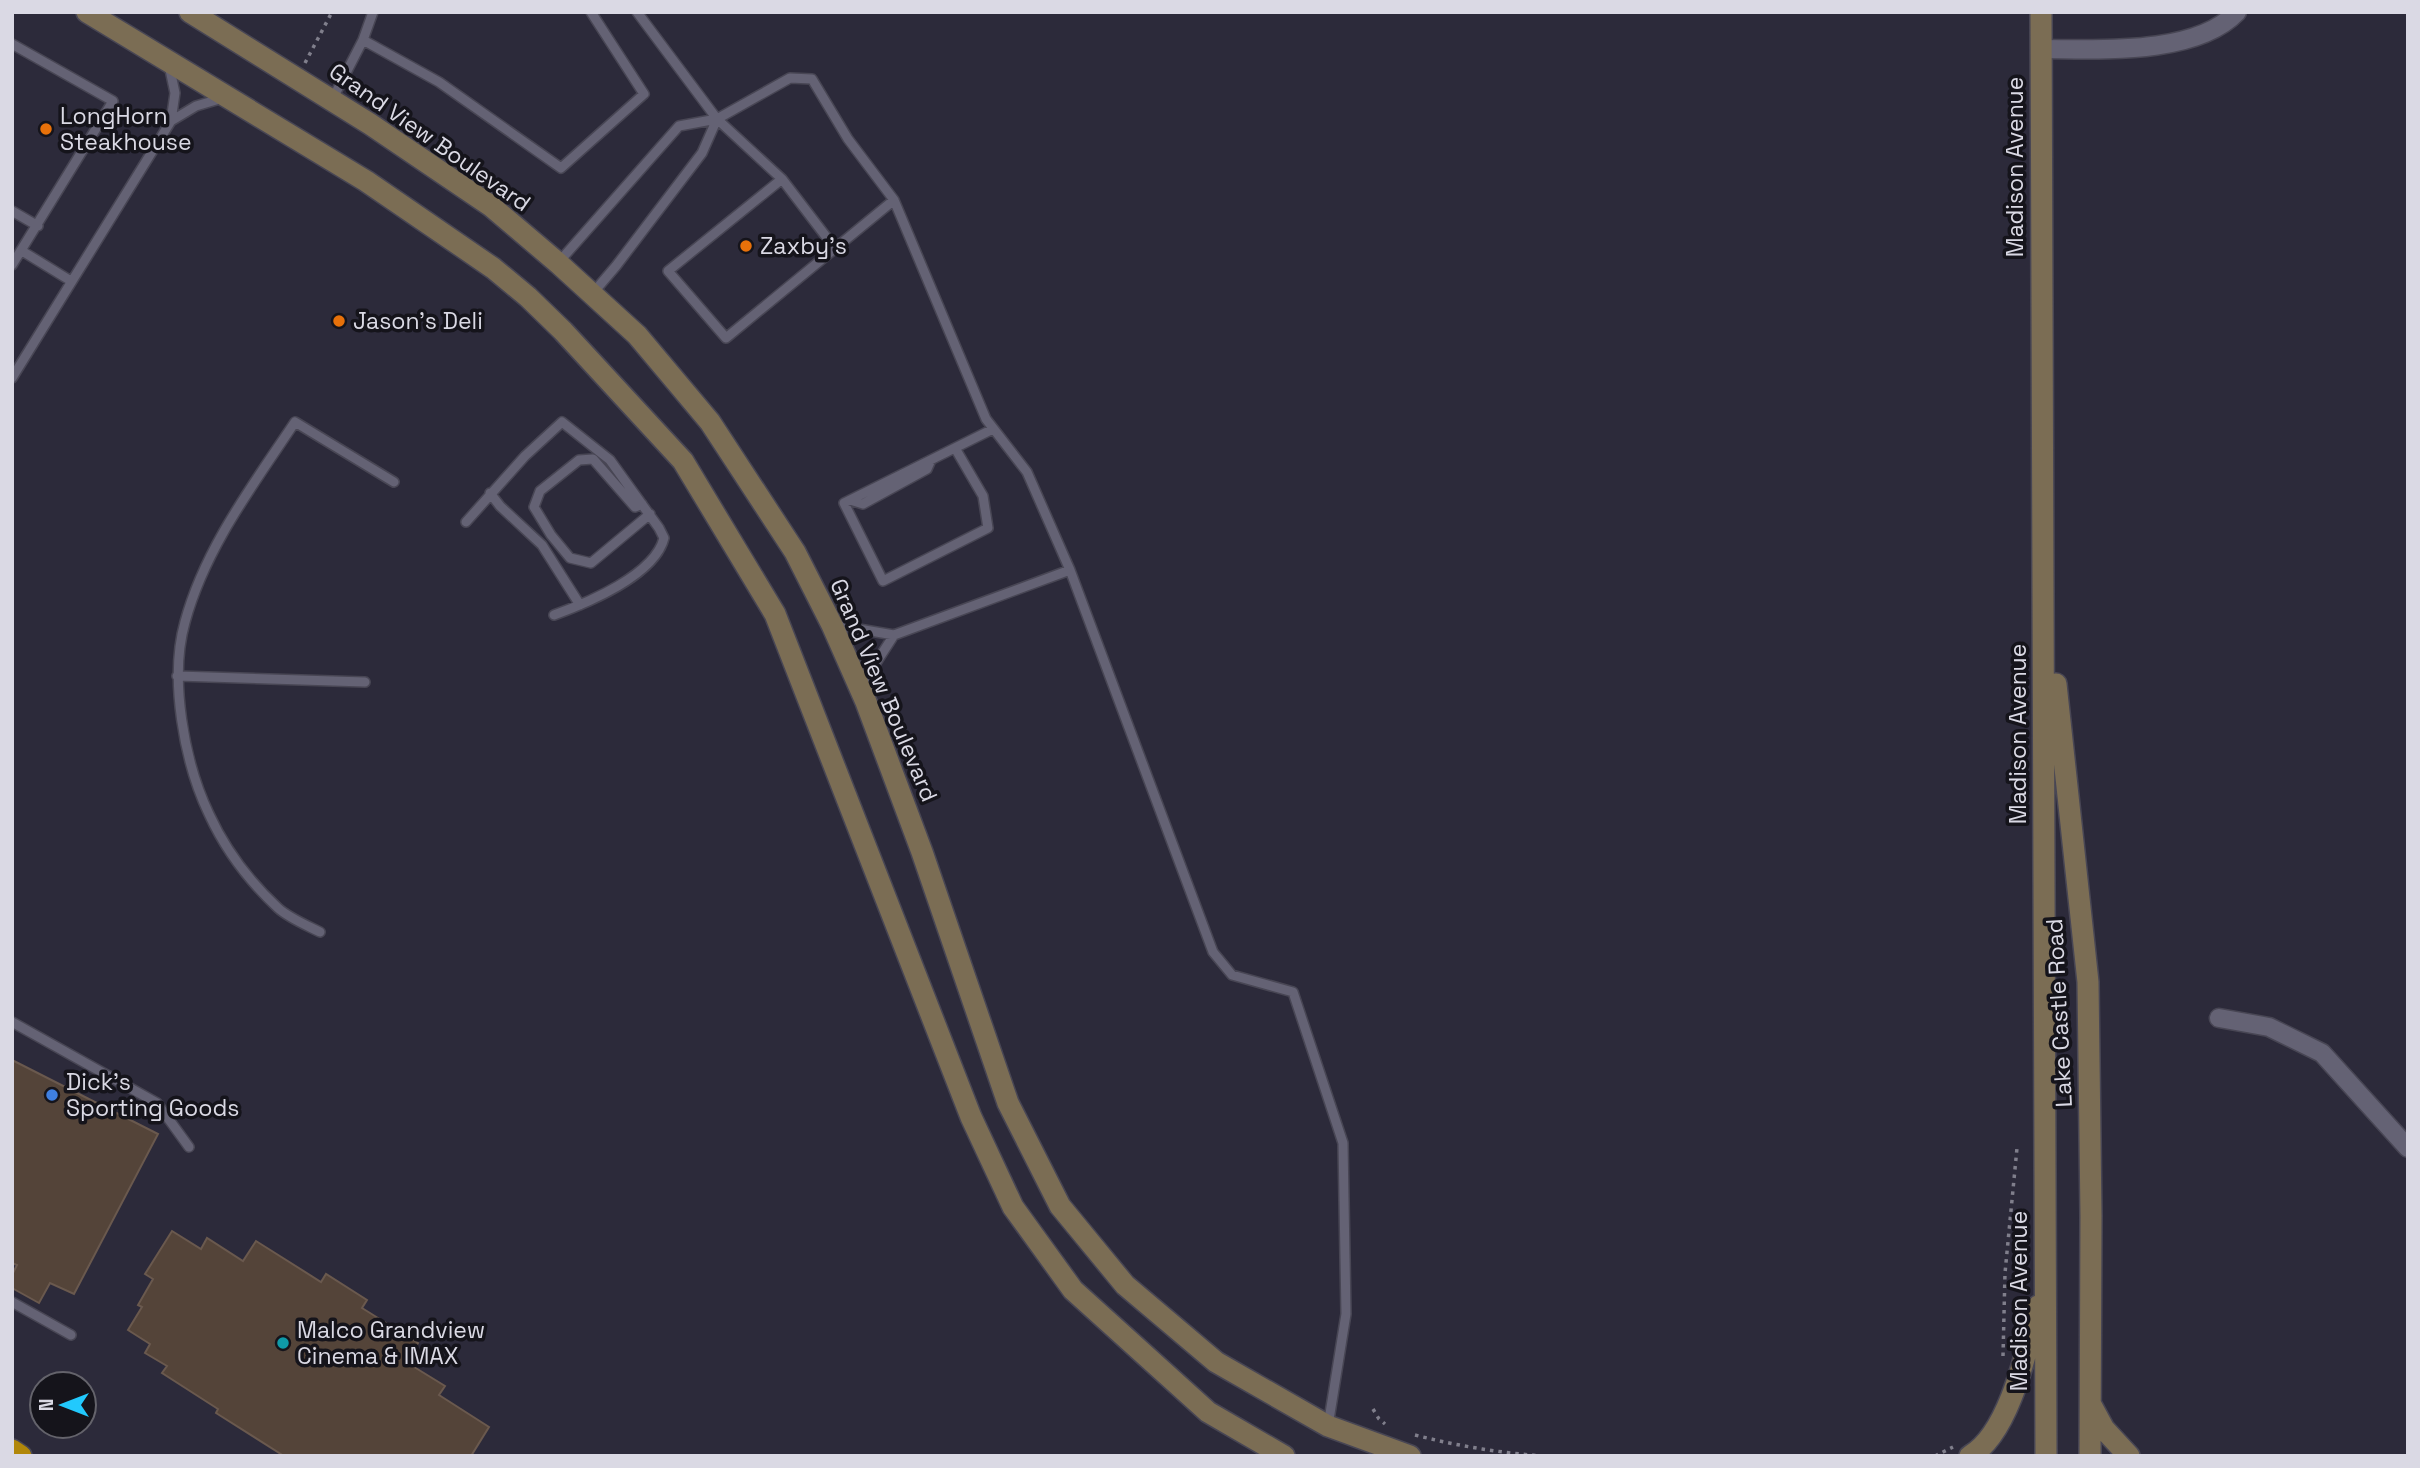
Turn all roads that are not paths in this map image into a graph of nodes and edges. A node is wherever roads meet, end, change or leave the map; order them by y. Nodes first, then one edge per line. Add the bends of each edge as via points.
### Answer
1 (87, 12) edge
2 (190, 12) edge
3 (373, 12) edge
4 (592, 12) edge
5 (637, 12) edge
6 (2041, 12) edge
7 (2237, 12) edge
8 (363, 40) junction
9 (12, 44) edge
10 (2041, 49) junction
11 (169, 63) junction
12 (226, 97) junction
13 (332, 100) junction
14 (718, 119) junction
15 (171, 121) junction
16 (782, 179) junction
17 (894, 200) junction
18 (12, 211) edge
19 (38, 226) junction
20 (834, 247) junction
21 (22, 251) junction
22 (558, 263) junction
23 (12, 265) edge
24 (71, 281) junction
25 (592, 294) junction
26 (12, 378) edge
27 (993, 429) junction
28 (955, 448) junction
29 (394, 482) dead end
30 (490, 493) junction
31 (642, 504) junction
32 (650, 514) junction
33 (466, 522) dead end
34 (1070, 570) junction
35 (2043, 571) junction
36 (580, 605) junction
37 (554, 615) dead end
38 (832, 625) junction
39 (894, 635) junction
40 (177, 676) junction
41 (365, 682) dead end
42 (866, 702) junction
43 (320, 932) dead end
44 (2219, 1018) dead end
45 (12, 1022) edge
46 (189, 1147) dead end
47 (2408, 1149) edge
48 (2046, 1277) junction
49 (12, 1302) edge
50 (71, 1335) dead end
51 (2090, 1404) junction
52 (1328, 1426) junction
53 (12, 1450) edge
54 (1963, 1451) edge
55 (21, 1456) edge
56 (1284, 1456) edge
57 (1410, 1456) edge
58 (2046, 1456) edge
59 (2090, 1456) edge
60 (2130, 1456) edge

1 - 11 main road
2 - 13 main road, Grand View Boulevard
3 - 8 lane
4 - 8 lane via 644,94 561,168 439,82
5 - 14 lane
6 - 10 main road, Madison Avenue
7 - 10 street via 2215,28 2166,44
8 - 13 lane
9 - 19 lane via 113,101
10 - 35 main road, Madison Avenue
11 - 12 main road
11 - 15 lane via 175,93
12 - 15 lane via 196,106
12 - 56 main road via 366,181 493,268 564,331 682,461 775,614 971,1117 1013,1207 1073,1290 1209,1412
13 - 22 main road, Grand View Boulevard via 491,206
14 - 16 lane
14 - 17 lane via 790,78 812,79 848,139
14 - 22 lane via 679,126
14 - 25 lane via 702,153
15 - 24 lane
16 - 20 lane
16 - 20 lane via 668,271 726,338
17 - 20 lane
17 - 27 lane
18 - 19 lane
19 - 21 lane
21 - 23 lane
21 - 24 lane
22 - 25 main road, Grand View Boulevard
24 - 26 lane
25 - 38 main road, Grand View Boulevard via 637,335 710,422 795,552
27 - 28 lane
27 - 34 lane via 1027,472
28 - 28 lane via 983,496 988,528 883,581 844,503
29 - 40 lane via 295,422 209,559 184,623
30 - 31 lane via 562,422 610,460
30 - 33 lane
30 - 36 lane via 542,545
31 - 32 lane
31 - 32 lane via 635,507 593,459 579,460 540,491 534,507 570,558 591,563
32 - 36 lane via 664,538 661,552 603,596
34 - 39 lane
34 - 52 lane via 1213,952 1232,975 1293,992 1343,1143 1346,1314
35 - 48 main road, Madison Avenue
35 - 51 main road, Lake Castle Road via 2088,982
36 - 37 lane
38 - 39 lane
38 - 42 main road, Grand View Boulevard
39 - 42 lane via 874,666
40 - 41 lane
40 - 43 lane via 186,746 209,814 240,868 280,910
42 - 52 main road, Grand View Boulevard via 1008,1103 1060,1206 1125,1285 1216,1362
44 - 47 street via 2269,1027 2322,1053
45 - 46 lane via 157,1103
48 - 54 main road via 2018,1381 1997,1428 1979,1451
48 - 58 main road, Madison Avenue
49 - 50 lane
51 - 59 main road, Lake Castle Road
51 - 60 main road via 2104,1429
52 - 57 main road, Grand View Boulevard
53 - 55 highway

